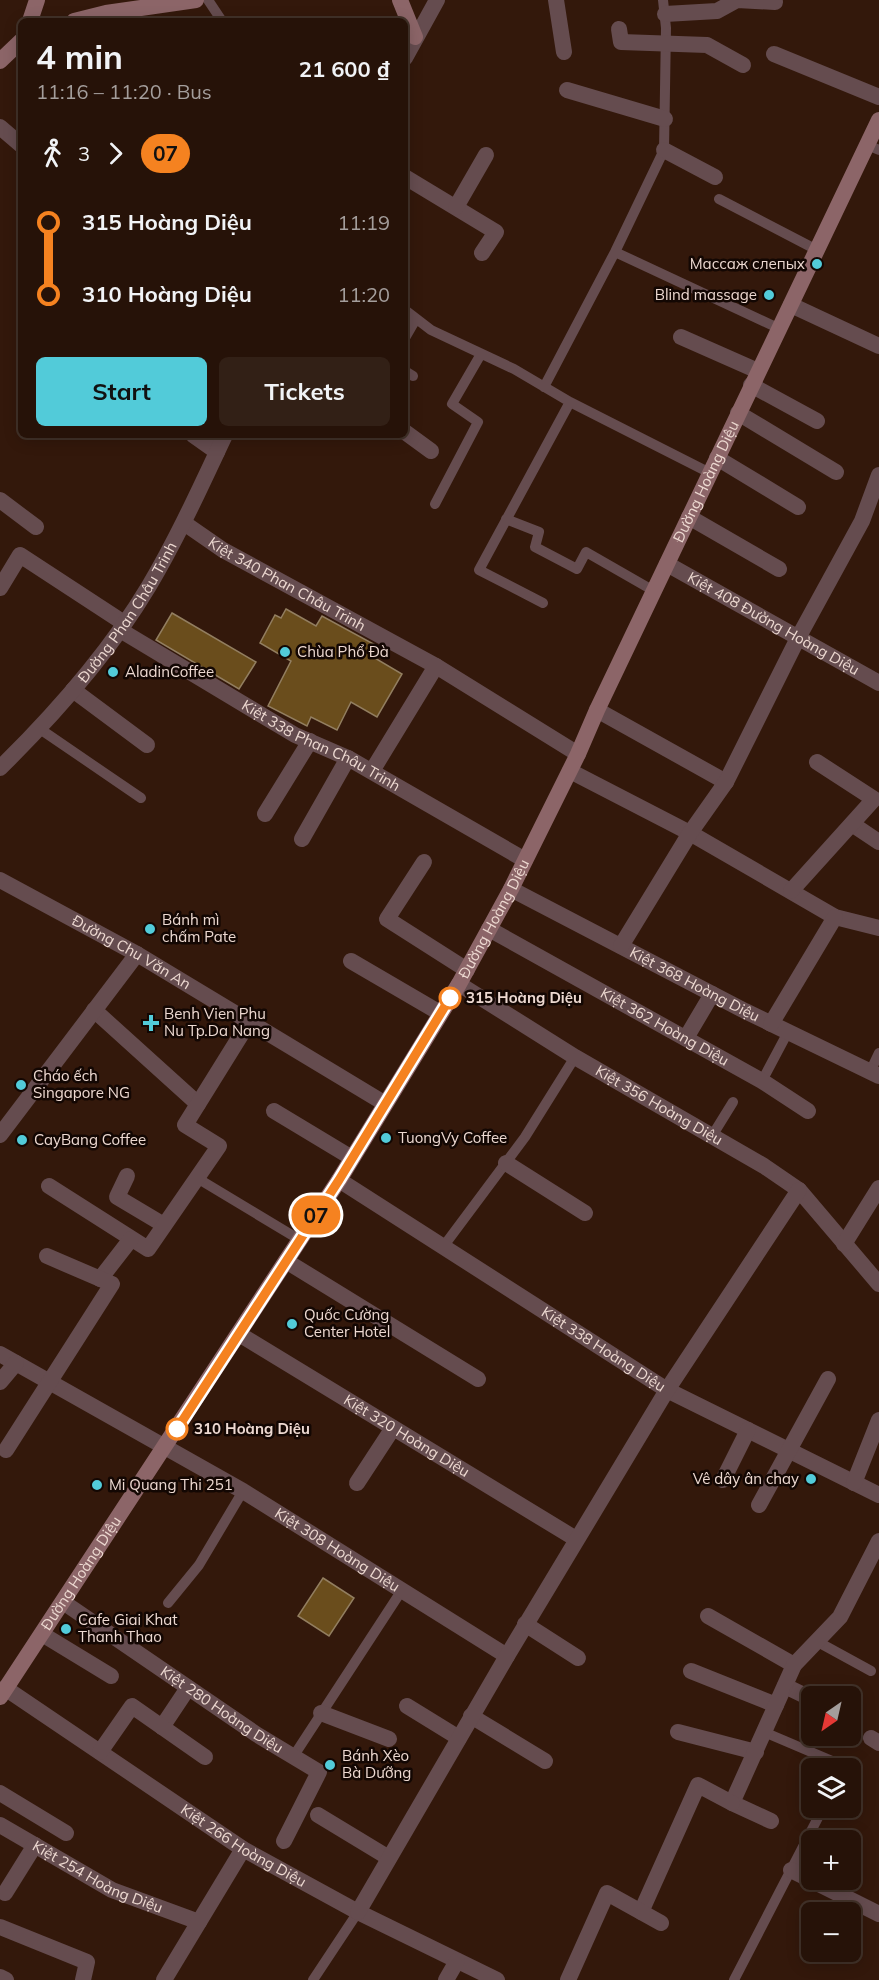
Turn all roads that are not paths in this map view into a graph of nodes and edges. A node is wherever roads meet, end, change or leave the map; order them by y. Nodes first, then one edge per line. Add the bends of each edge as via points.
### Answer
1 (37, 0) edge
2 (196, 0) edge
3 (208, 0) edge
4 (400, 0) edge
5 (437, 0) edge
6 (556, 0) edge
7 (775, 2) dead end
8 (664, 7) edge
9 (31, 18) edge
10 (91, 18) edge
11 (220, 18) edge
12 (408, 18) edge
13 (408, 18) edge
14 (619, 29) dead end
15 (416, 37) junction
16 (18, 44) edge
17 (665, 44) junction
18 (408, 52) edge
19 (564, 52) dead end
20 (774, 54) dead end
21 (0, 61) edge
22 (743, 64) dead end
23 (567, 90) dead end
24 (879, 97) edge
25 (665, 119) junction
26 (879, 120) edge
27 (0, 128) edge
28 (18, 143) edge
29 (873, 147) edge
30 (664, 150) junction
31 (486, 155) dead end
32 (715, 177) dead end
33 (408, 179) edge
34 (719, 199) dead end
35 (456, 207) junction
36 (817, 250) junction
37 (482, 252) dead end
38 (615, 252) junction
39 (791, 305) junction
40 (408, 312) edge
41 (416, 319) junction
42 (778, 328) junction
43 (408, 333) edge
44 (681, 337) dead end
45 (879, 346) edge
46 (481, 354) junction
47 (755, 378) junction
48 (544, 387) junction
49 (570, 402) junction
50 (738, 413) junction
51 (817, 421) dead end
52 (408, 434) edge
53 (197, 438) edge
54 (224, 438) edge
55 (431, 451) dead end
56 (217, 452) junction
57 (713, 465) junction
58 (836, 472) dead end
59 (879, 475) edge
60 (0, 500) edge
61 (435, 504) dead end
62 (798, 507) dead end
63 (689, 518) junction
64 (507, 519) junction
65 (184, 522) junction
66 (36, 527) dead end
67 (667, 564) junction
68 (779, 569) dead end
69 (0, 588) edge
70 (654, 591) junction
71 (543, 603) dead end
72 (122, 626) junction
73 (798, 638) junction
74 (436, 666) junction
75 (879, 683) edge
76 (73, 690) junction
77 (597, 710) junction
78 (40, 729) junction
79 (310, 741) junction
80 (147, 745) dead end
81 (578, 754) junction
82 (348, 758) junction
83 (817, 762) dead end
84 (0, 768) edge
85 (372, 771) junction
86 (570, 771) junction
87 (726, 782) junction
88 (876, 794) edge
89 (141, 798) dead end
90 (265, 814) dead end
91 (852, 824) junction
92 (690, 833) junction
93 (302, 839) dead end
94 (879, 842) edge
95 (525, 860) junction
96 (424, 862) dead end
97 (0, 879) edge
98 (511, 889) junction
99 (791, 891) junction
100 (835, 917) junction
101 (489, 928) junction
102 (879, 928) edge
103 (621, 946) junction
104 (137, 954) junction
105 (351, 961) dead end
106 (463, 977) junction
107 (712, 994) junction
108 (94, 1010) junction
109 (440, 1013) junction
110 (249, 1022) junction
111 (771, 1024) junction
112 (788, 1032) junction
113 (686, 1038) junction
114 (879, 1053) edge
115 (575, 1057) junction
116 (874, 1074) edge
117 (762, 1081) junction
118 (733, 1102) dead end
119 (384, 1103) junction
120 (198, 1104) junction
121 (274, 1111) dead end
122 (808, 1111) dead end
123 (2, 1127) edge
124 (712, 1136) junction
125 (352, 1158) junction
126 (506, 1163) junction
127 (127, 1176) dead end
128 (197, 1178) junction
129 (339, 1180) junction
130 (49, 1186) dead end
131 (879, 1188) edge
132 (799, 1190) junction
133 (585, 1213) dead end
134 (164, 1226) junction
135 (131, 1239) junction
136 (300, 1240) junction
137 (844, 1244) junction
138 (442, 1247) junction
139 (47, 1256) dead end
140 (286, 1261) junction
141 (100, 1279) junction
142 (879, 1284) edge
143 (238, 1334) junction
144 (0, 1354) edge
145 (16, 1363) junction
146 (478, 1379) dead end
147 (828, 1379) dead end
148 (0, 1382) edge
149 (51, 1383) junction
150 (667, 1390) junction
151 (879, 1420) edge
152 (393, 1428) junction
153 (748, 1430) junction
154 (165, 1448) junction
155 (6, 1450) dead end
156 (788, 1450) junction
157 (723, 1480) dead end
158 (357, 1483) dead end
159 (854, 1483) junction
160 (243, 1491) junction
161 (879, 1495) edge
162 (759, 1505) dead end
163 (576, 1539) junction
164 (879, 1541) edge
165 (402, 1590) junction
166 (63, 1602) junction
167 (168, 1603) dead end
168 (708, 1616) dead end
169 (525, 1624) junction
170 (42, 1634) junction
171 (818, 1642) junction
172 (507, 1656) junction
173 (578, 1658) dead end
174 (794, 1665) junction
175 (691, 1671) dead end
176 (871, 1671) dead end
177 (111, 1676) dead end
178 (785, 1686) junction
179 (188, 1688) junction
180 (2, 1690) edge
181 (801, 1694) edge
182 (776, 1705) junction
183 (407, 1706) dead end
184 (321, 1713) junction
185 (471, 1716) junction
186 (162, 1727) junction
187 (678, 1732) dead end
188 (764, 1732) junction
189 (459, 1738) junction
190 (388, 1739) dead end
191 (100, 1752) junction
192 (756, 1752) junction
193 (205, 1757) dead end
194 (293, 1757) junction
195 (825, 1758) edge
196 (545, 1761) dead end
197 (0, 1793) edge
198 (732, 1803) junction
199 (318, 1815) dead end
200 (818, 1818) edge
201 (771, 1821) dead end
202 (0, 1825) edge
203 (66, 1833) dead end
204 (284, 1841) dead end
205 (35, 1845) junction
206 (243, 1849) junction
207 (389, 1858) junction
208 (791, 1870) junction
209 (5, 1893) dead end
210 (358, 1912) junction
211 (641, 1912) junction
212 (879, 1914) edge
213 (199, 1922) junction
214 (661, 1923) dead end
215 (0, 1927) edge
216 (457, 1961) junction
217 (0, 1977) edge
218 (6, 1980) edge
219 (82, 1980) edge
220 (164, 1980) edge
221 (314, 1980) edge
222 (446, 1980) edge
223 (497, 1980) edge
224 (568, 1980) edge
225 (734, 1980) edge

1 - 9 main road
2 - 10 main road
3 - 11 lane
4 - 13 main road
5 - 15 street
6 - 19 street
7 - 8 street via 737,0 717,11
8 - 17 lane
12 - 15 main road
14 - 17 street via 621,42
15 - 18 street
16 - 21 main road
17 - 22 street via 707,45
17 - 25 lane
20 - 24 street
23 - 25 street
25 - 30 lane
26 - 29 main road, Đường Hoàng Diệu
27 - 28 street
29 - 36 main road, Đường Hoàng Diệu
30 - 32 street
30 - 38 lane
31 - 35 street
33 - 35 street
34 - 36 lane
35 - 37 street via 496,232
36 - 39 main road, Đường Hoàng Diệu
38 - 42 lane
38 - 48 lane
39 - 42 main road, Đường Hoàng Diệu
39 - 45 street
40 - 41 lane
41 - 43 lane
41 - 46 lane
42 - 47 main road, Đường Hoàng Diệu
44 - 47 street
46 - 48 lane
46 - 61 lane via 452,404 478,422
47 - 50 main road, Đường Hoàng Diệu
47 - 51 street
48 - 49 lane
49 - 57 lane
49 - 64 lane
50 - 57 main road, Đường Hoàng Diệu
50 - 58 street
52 - 55 street
53 - 56 street
54 - 56 street, Đường Phan Châu Trinh
56 - 65 street, Đường Phan Châu Trinh
57 - 62 street
57 - 63 main road, Đường Hoàng Diệu
59 - 73 street via 862,521
60 - 66 street
63 - 67 main road, Đường Hoàng Diệu
63 - 68 street
64 - 70 lane via 539,532 535,547 577,569 586,552
64 - 71 lane via 478,570
65 - 72 street, Đường Phan Châu Trinh
65 - 74 street, Kiệt 340 Phan Châu Trinh via 224,550
67 - 70 main road, Đường Hoàng Diệu
67 - 73 street, Kiệt 408 Đường Hoàng Diệu
69 - 72 street, Kiệt 338 Phan Châu Trinh via 20,555
70 - 77 main road, Đường Hoàng Diệu
72 - 76 street, Đường Phan Châu Trinh
72 - 79 street, Kiệt 338 Phan Châu Trinh
73 - 75 street, Kiệt 408 Đường Hoàng Diệu
73 - 87 street
74 - 81 street, Kiệt 340 Phan Châu Trinh
74 - 85 street
76 - 78 street, Đường Phan Châu Trinh
76 - 80 street
77 - 81 main road, Đường Hoàng Diệu
77 - 87 street
78 - 84 street, Đường Phan Châu Trinh
78 - 89 lane
79 - 82 street, Kiệt 338 Phan Châu Trinh
79 - 90 street
81 - 86 main road, Đường Hoàng Diệu
82 - 85 street, Kiệt 338 Phan Châu Trinh
82 - 93 street
83 - 88 street
85 - 95 street, Kiệt 338 Phan Châu Trinh
86 - 92 street
86 - 95 main road, Đường Hoàng Diệu
87 - 92 street
88 - 91 street
91 - 94 street
91 - 99 street
92 - 99 street
92 - 103 street
95 - 98 main road, Đường Hoàng Diệu
96 - 106 street, Kiệt 356 Hoàng Diệu via 387,919
97 - 104 street, Đường Chu Văn An
98 - 101 main road, Đường Hoàng Diệu
98 - 103 street, Kiệt 368 Hoàng Diệu
99 - 100 street
100 - 102 street
100 - 111 street
101 - 106 main road, Đường Hoàng Diệu
101 - 113 street, Kiệt 362 Hoàng Diệu
103 - 107 street, Kiệt 368 Hoàng Diệu
104 - 108 street
104 - 110 street, Đường Chu Văn An
105 - 109 street
106 - 109 main road, Đường Hoàng Diệu
106 - 115 street, Kiệt 356 Hoàng Diệu
107 - 111 street, Kiệt 368 Hoàng Diệu
107 - 113 street
108 - 120 street
108 - 123 street
109 - 119 main road, Đường Hoàng Diệu
110 - 119 street, Đường Chu Văn An
110 - 120 street
111 - 112 street, Kiệt 368 Hoàng Diệu
112 - 116 street, Kiệt 368 Hoàng Diệu
112 - 117 lane
113 - 117 street, Kiệt 362 Hoàng Diệu
114 - 116 lane
115 - 124 street, Kiệt 356 Hoàng Diệu
115 - 126 lane
117 - 122 street, Kiệt 362 Hoàng Diệu
118 - 124 lane
119 - 125 main road, Đường Hoàng Diệu
120 - 128 street via 185,1125 219,1146
121 - 125 street
124 - 132 street, Kiệt 356 Hoàng Diệu
125 - 129 main road, Đường Hoàng Diệu
126 - 133 street
126 - 138 lane
127 - 134 street via 117,1197
128 - 134 street
128 - 136 lane
129 - 136 main road, Đường Hoàng Diệu
129 - 138 street, Kiệt 338 Hoàng Diệu
130 - 135 street
131 - 137 street
132 - 137 street, Kiệt 356 Hoàng Diệu
132 - 150 street
134 - 135 street via 148,1249
135 - 141 street
136 - 140 main road, Đường Hoàng Diệu
137 - 142 street, Kiệt 356 Hoàng Diệu
138 - 150 street, Kiệt 338 Hoàng Diệu
139 - 141 street
140 - 143 main road, Đường Hoàng Diệu
140 - 146 street
141 - 149 street via 112,1284
143 - 152 street, Kiệt 320 Hoàng Diệu
143 - 154 main road, Đường Hoàng Diệu
144 - 145 street, Kiệt 308 Hoàng Diệu
145 - 148 street
145 - 149 street, Kiệt 308 Hoàng Diệu
147 - 156 street
149 - 154 street, Kiệt 308 Hoàng Diệu
149 - 155 street
150 - 153 street, Kiệt 338 Hoàng Diệu
150 - 163 street
151 - 159 street
152 - 158 street
152 - 163 street, Kiệt 320 Hoàng Diệu
153 - 156 street, Kiệt 338 Hoàng Diệu
153 - 157 street
154 - 160 street, Kiệt 308 Hoàng Diệu
154 - 166 main road, Đường Hoàng Diệu
156 - 159 street, Kiệt 338 Hoàng Diệu
156 - 162 street
159 - 161 street, Kiệt 338 Hoàng Diệu
160 - 165 street, Kiệt 308 Hoàng Diệu
160 - 167 lane via 199,1565
163 - 169 street
164 - 171 street via 840,1617
165 - 172 street, Kiệt 308 Hoàng Diệu
165 - 184 lane
166 - 170 main road, Đường Hoàng Diệu
166 - 179 street, Kiệt 280 Hoàng Diệu
168 - 174 street
169 - 172 street
169 - 173 street
170 - 177 street
170 - 180 main road, Đường Hoàng Diệu
171 - 174 street
171 - 176 lane
172 - 185 street
174 - 178 street
175 - 182 street
178 - 181 street
178 - 182 street
179 - 186 street
179 - 194 street, Kiệt 280 Hoàng Diệu
180 - 191 street, Kiệt 266 Hoàng Diệu
182 - 188 street
183 - 189 street
184 - 190 street
184 - 194 lane
185 - 189 street
185 - 196 street
186 - 191 street via 132,1706
186 - 193 street
187 - 192 street
188 - 192 street
188 - 195 lane
189 - 207 street
191 - 206 street, Kiệt 266 Hoàng Diệu
192 - 198 street
194 - 204 street, Kiệt 280 Hoàng Diệu via 319,1772
197 - 203 street
198 - 201 street
198 - 211 street via 698,1785
199 - 207 street
200 - 208 lane
202 - 205 street, Kiệt 254 Hoàng Diệu
205 - 209 street
205 - 213 street, Kiệt 254 Hoàng Diệu via 112,1890
206 - 210 street, Kiệt 266 Hoàng Diệu
206 - 213 street
207 - 210 street
208 - 212 street
208 - 225 lane
210 - 216 street, Kiệt 266 Hoàng Diệu
210 - 221 lane
211 - 214 street
211 - 224 street via 608,1893
213 - 220 street
215 - 219 street via 87,1962
216 - 222 street
216 - 223 street, Kiệt 266 Hoàng Diệu
217 - 218 street

